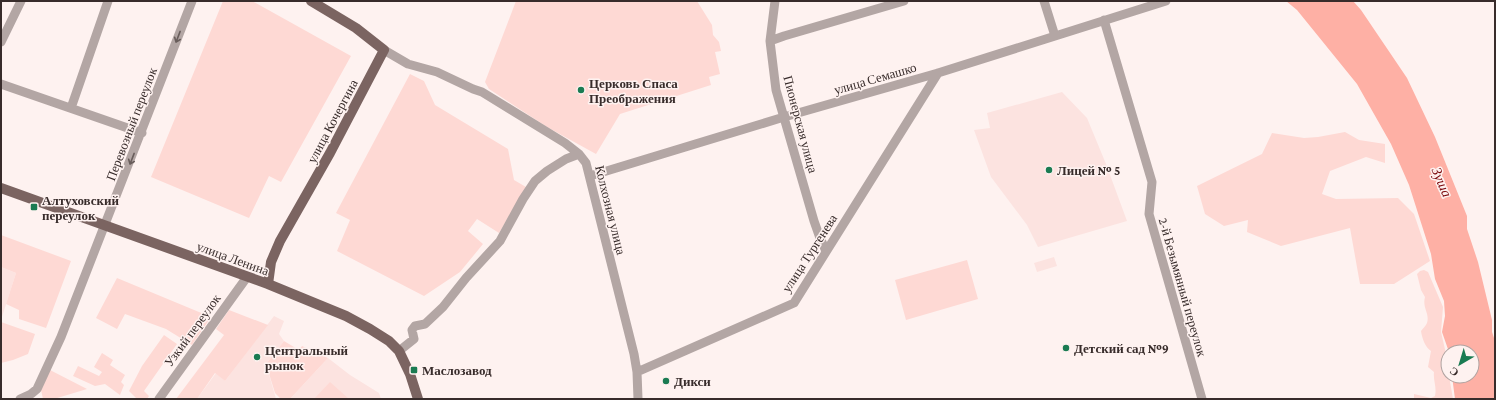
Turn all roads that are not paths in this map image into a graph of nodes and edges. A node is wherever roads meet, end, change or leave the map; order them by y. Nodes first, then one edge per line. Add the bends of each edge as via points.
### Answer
1 (21, 1) edge
2 (108, 1) edge
3 (192, 1) edge
4 (311, 1) edge
5 (775, 1) edge
6 (904, 1) edge
7 (1044, 1) edge
8 (1166, 1) edge
9 (1104, 20) junction
10 (1055, 36) junction
11 (770, 41) junction
12 (1, 42) edge
13 (384, 50) junction
14 (938, 73) junction
15 (1, 84) edge
16 (71, 108) junction
17 (784, 118) junction
18 (142, 133) junction
19 (579, 154) junction
20 (590, 176) junction
21 (1, 188) edge
22 (105, 226) junction
23 (826, 251) junction
24 (247, 277) junction
25 (268, 284) junction
26 (399, 351) junction
27 (637, 372) junction
28 (20, 399) edge
29 (159, 399) edge
30 (418, 399) edge
31 (638, 399) edge
32 (1202, 399) edge

1 - 12 street
2 - 16 street
3 -> 18 street, Перевозный переулок
4 - 13 main road via 356,28
5 - 11 street, Пионерская улица
6 - 11 street
7 - 10 street
8 - 9 street, улица Семашко
9 - 10 street, улица Семашко
9 - 32 street, 2-й Безымянный переулок via 1152,182 1149,214
10 - 14 street, улица Семашко
11 - 17 street, Пионерская улица via 776,90
13 - 19 street, Колхозная улица via 408,64 437,72 482,92
13 - 25 main road, улица Кочергина via 280,241 271,262
14 - 17 street, улица Семашко
14 - 23 street, улица Тургенева
15 - 16 street
16 - 18 street
17 - 20 street, улица Семашко
17 - 23 street, Пионерская улица
18 -> 22 street, Перевозный переулок
19 - 20 street, Колхозная улица via 586,163
19 - 26 street via 566,159 535,181 500,241 443,307 425,324 415,326 412,330 414,339
20 - 27 street, Колхозная улица
21 - 22 main road, улица Ленина
22 - 24 main road, улица Ленина
22 - 28 street, Перевозный переулок via 62,337 37,389
23 - 27 street, улица Тургенева via 794,303
24 - 25 main road, улица Ленина
24 - 29 street, Узкий переулок
25 - 26 main road, улица Ленина via 346,316 390,341
26 - 30 main road, улица Ленина
27 - 31 street, Колхозная улица

